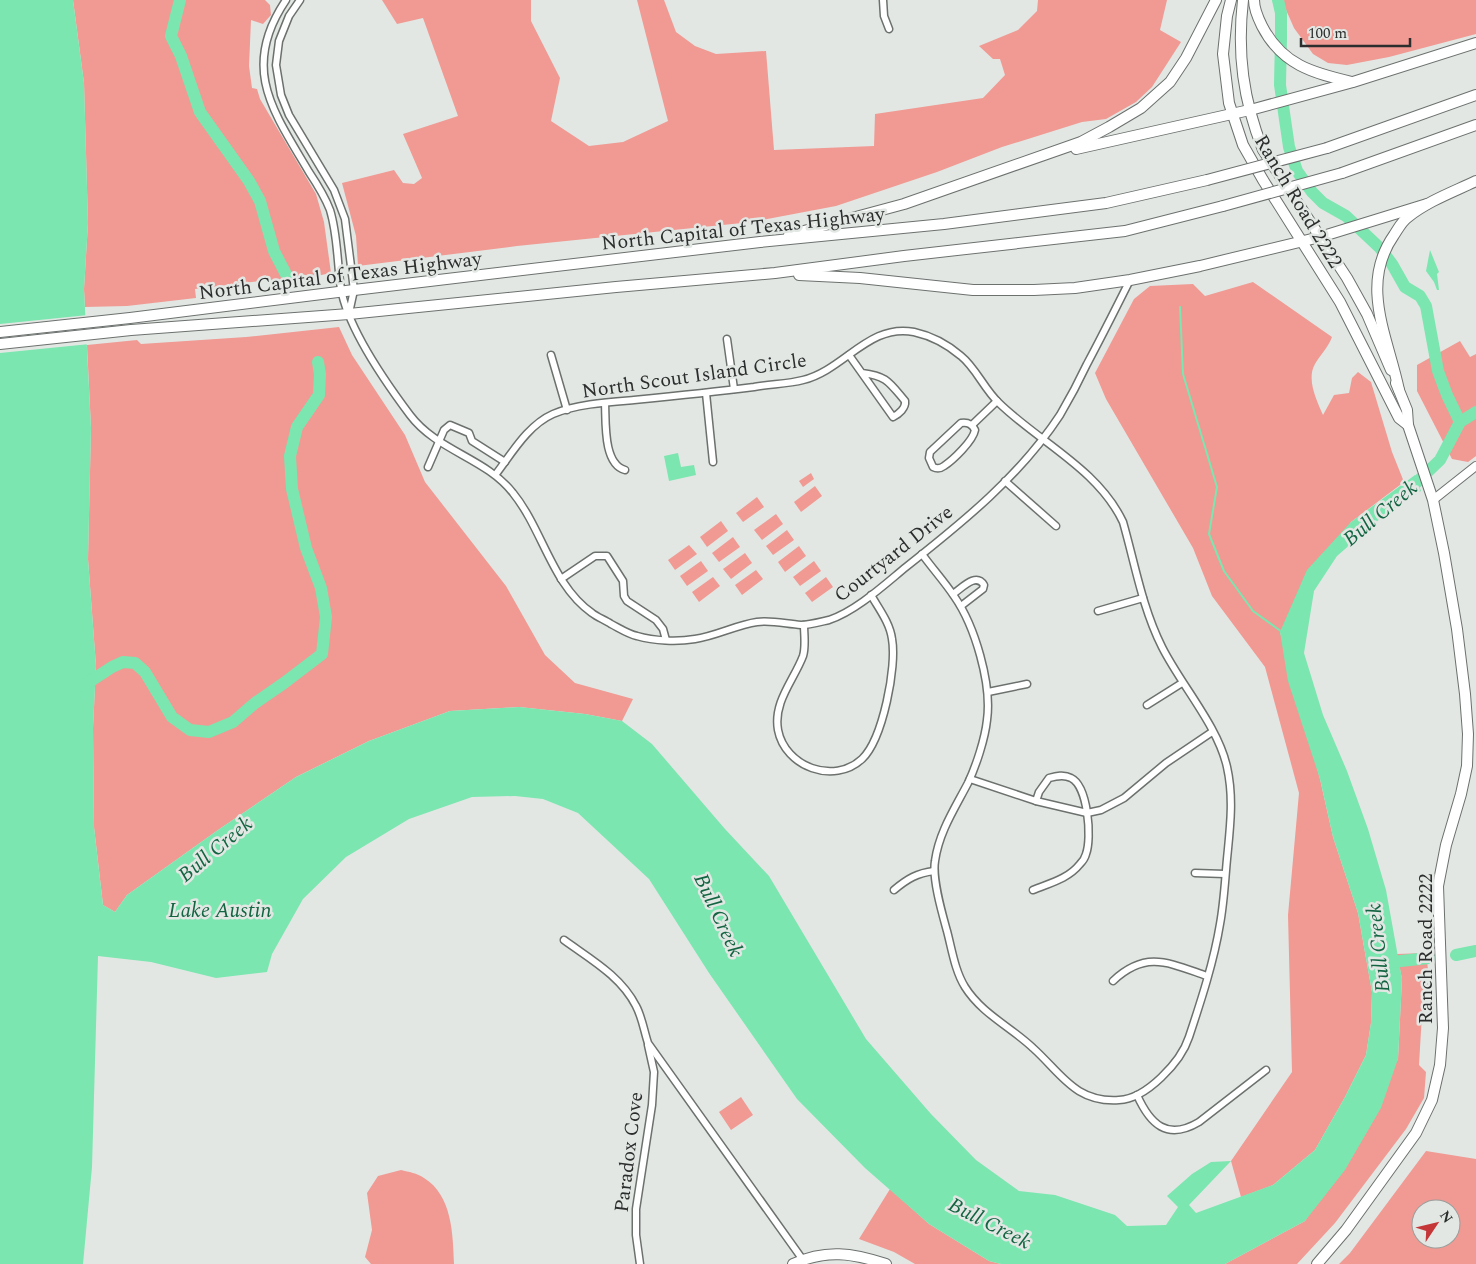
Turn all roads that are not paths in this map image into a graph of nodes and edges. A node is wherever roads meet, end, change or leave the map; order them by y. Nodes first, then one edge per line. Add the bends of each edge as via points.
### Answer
1 (882, 0) edge
2 (1216, 0) edge
3 (1231, 0) edge
4 (1244, 0) edge
5 (1254, 0) edge
6 (283, 1) edge
7 (298, 1) edge
8 (292, 10) junction
9 (889, 29) dead end
10 (1476, 43) edge
11 (1353, 82) junction
12 (1476, 95) edge
13 (1252, 110) junction
14 (1232, 114) junction
15 (289, 115) junction
16 (279, 121) junction
17 (1476, 125) edge
18 (1031, 159) junction
19 (1476, 181) edge
20 (1427, 204) junction
21 (1320, 237) junction
22 (1301, 240) junction
23 (760, 242) junction
24 (775, 273) junction
25 (1130, 280) junction
26 (354, 290) junction
27 (341, 292) junction
28 (349, 314) junction
29 (0, 332) edge
30 (727, 339) dead end
31 (0, 344) edge
32 (551, 355) dead end
33 (849, 355) junction
34 (862, 373) junction
35 (734, 389) junction
36 (1399, 390) junction
37 (706, 393) junction
38 (997, 401) junction
39 (605, 403) junction
40 (567, 410) junction
41 (972, 425) junction
42 (1408, 425) junction
43 (1042, 438) junction
44 (440, 442) junction
45 (505, 462) junction
46 (713, 462) dead end
47 (1476, 466) edge
48 (428, 467) dead end
49 (625, 470) dead end
50 (496, 474) junction
51 (1005, 481) junction
52 (1433, 500) junction
53 (1056, 526) dead end
54 (922, 554) junction
55 (561, 579) junction
56 (953, 594) junction
57 (871, 595) junction
58 (1143, 598) junction
59 (961, 606) junction
60 (1098, 611) dead end
61 (804, 625) junction
62 (666, 640) junction
63 (1182, 682) junction
64 (1027, 684) dead end
65 (988, 692) junction
66 (1147, 705) dead end
67 (1212, 732) junction
68 (970, 779) junction
69 (1036, 801) junction
70 (1087, 813) junction
71 (934, 871) junction
72 (1195, 872) dead end
73 (1225, 874) junction
74 (894, 890) dead end
75 (1033, 890) dead end
76 (564, 940) dead end
77 (1207, 976) junction
78 (1113, 981) dead end
79 (648, 1043) junction
80 (1266, 1070) dead end
81 (1136, 1095) junction
82 (798, 1262) edge
83 (640, 1264) edge
84 (886, 1264) edge
85 (1317, 1264) edge

1 - 9 street
2 - 18 main road via 1186,58 1170,82 1152,100 1081,142
3 - 14 main road, Ranch Road 2222 via 1223,54
4 - 13 main road, Ranch Road 2222 via 1240,28 1242,69
5 - 11 main road via 1265,32 1275,45 1310,71
6 - 8 street
6 - 16 street, Courtyard Drive via 271,24 264,60 264,78
7 - 8 street
8 - 15 street via 279,41 276,65 281,95
10 - 11 main road
11 - 13 main road
12 - 23 main road, North Capital of Texas Highway, bridge via 1327,148 1106,203 944,224
13 - 14 main road
13 - 21 main road, Ranch Road 2222 via 1255,130 1264,150
14 - 18 main road
14 - 22 main road, Ranch Road 2222 via 1243,145
15 - 16 street
15 - 26 street via 341,206
16 - 27 street, Courtyard Drive via 328,206
17 - 24 main road, North Capital of Texas Highway, bridge via 1342,173 1124,232
18 - 23 main road via 904,204
19 - 20 main road
20 - 21 main road
20 - 36 main road via 1406,218 1395,232 1377,274 1378,306
21 - 22 main road
21 - 36 main road, Ranch Road 2222 via 1367,314
22 - 25 main road
22 - 42 main road, Ranch Road 2222 via 1340,302 1399,418
23 - 26 main road, North Capital of Texas Highway
24 - 25 main road via 973,290 1075,288
24 - 28 main road, North Capital of Texas Highway
25 - 43 street, Courtyard Drive via 1073,392
26 - 27 main road, North Capital of Texas Highway
26 - 28 street
27 - 28 street, Courtyard Drive
27 - 29 main road, North Capital of Texas Highway
28 - 31 main road, North Capital of Texas Highway via 131,330
28 - 44 street, Courtyard Drive via 357,333 412,418
30 - 35 street
32 - 40 street
33 - 34 street
33 - 35 street, North Scout Island Circle via 803,380
33 - 38 street, North Scout Island Circle via 874,337 896,330 926,335 963,357
34 - 34 street via 886,379 905,401 897,415 893,417
35 - 37 street, North Scout Island Circle
36 - 42 main road, Ranch Road 2222 via 1408,410
37 - 39 street, North Scout Island Circle
37 - 46 street
38 - 41 street
38 - 43 street, North Scout Island Circle
39 - 40 street, North Scout Island Circle
39 - 49 street via 610,456 619,469
40 - 45 street, North Scout Island Circle via 537,425
41 - 41 street via 961,423 930,452 933,467 945,466 972,439 975,430
42 - 52 main road, Ranch Road 2222
43 - 51 street, Courtyard Drive
43 - 58 street, North Scout Island Circle via 1095,482 1116,508
44 - 45 street via 444,430 450,425 458,427 469,434 472,441
44 - 48 street
44 - 50 street, Courtyard Drive
45 - 50 street, North Scout Island Circle
47 - 52 street
50 - 55 street, Courtyard Drive via 528,515
51 - 53 street
51 - 54 street, Courtyard Drive
52 - 85 main road, Ranch Road 2222 via 1457,629 1468,734 1467,766 1438,886 1443,1028 1440,1065 1432,1100 1416,1133 1346,1230
54 - 56 street
54 - 57 street, Courtyard Drive
55 - 62 street, Courtyard Drive via 591,613 636,636
55 - 62 street via 595,556 607,556 623,581 627,601 656,620
56 - 59 street
56 - 59 street via 973,580 982,581 983,589
57 - 61 street, Courtyard Drive via 844,614
57 - 61 street via 887,621 892,638 892,677 882,719 871,745 862,759 835,771 820,771 795,759 783,745 778,730 782,698 803,654
58 - 60 street
58 - 63 street, North Scout Island Circle via 1163,650
59 - 65 street via 984,668
61 - 62 street, Courtyard Drive via 759,621 695,639
63 - 66 street
63 - 67 street, North Scout Island Circle
64 - 65 street
65 - 68 street via 987,721
67 - 70 street via 1166,763 1124,798
67 - 73 street, North Scout Island Circle via 1221,747 1231,792 1232,813
68 - 69 street
68 - 71 street via 948,819
69 - 70 street
69 - 70 street via 1038,792 1049,778 1064,775 1077,782
70 - 75 street via 1088,842 1082,863 1067,877
71 - 74 street via 920,873
71 - 81 street via 957,970 974,1000 1030,1044 1073,1088 1094,1098 1108,1100
72 - 73 street
73 - 77 street, North Scout Island Circle via 1220,922
76 - 79 street via 624,986 636,1006
77 - 78 street via 1153,960 1125,970
77 - 81 street, North Scout Island Circle via 1187,1043 1170,1068
79 - 82 street
79 - 83 street, Paradox Cove via 654,1072 636,1209
80 - 81 street via 1199,1122 1176,1130 1165,1129 1153,1122
82 - 84 main road via 831,1253

